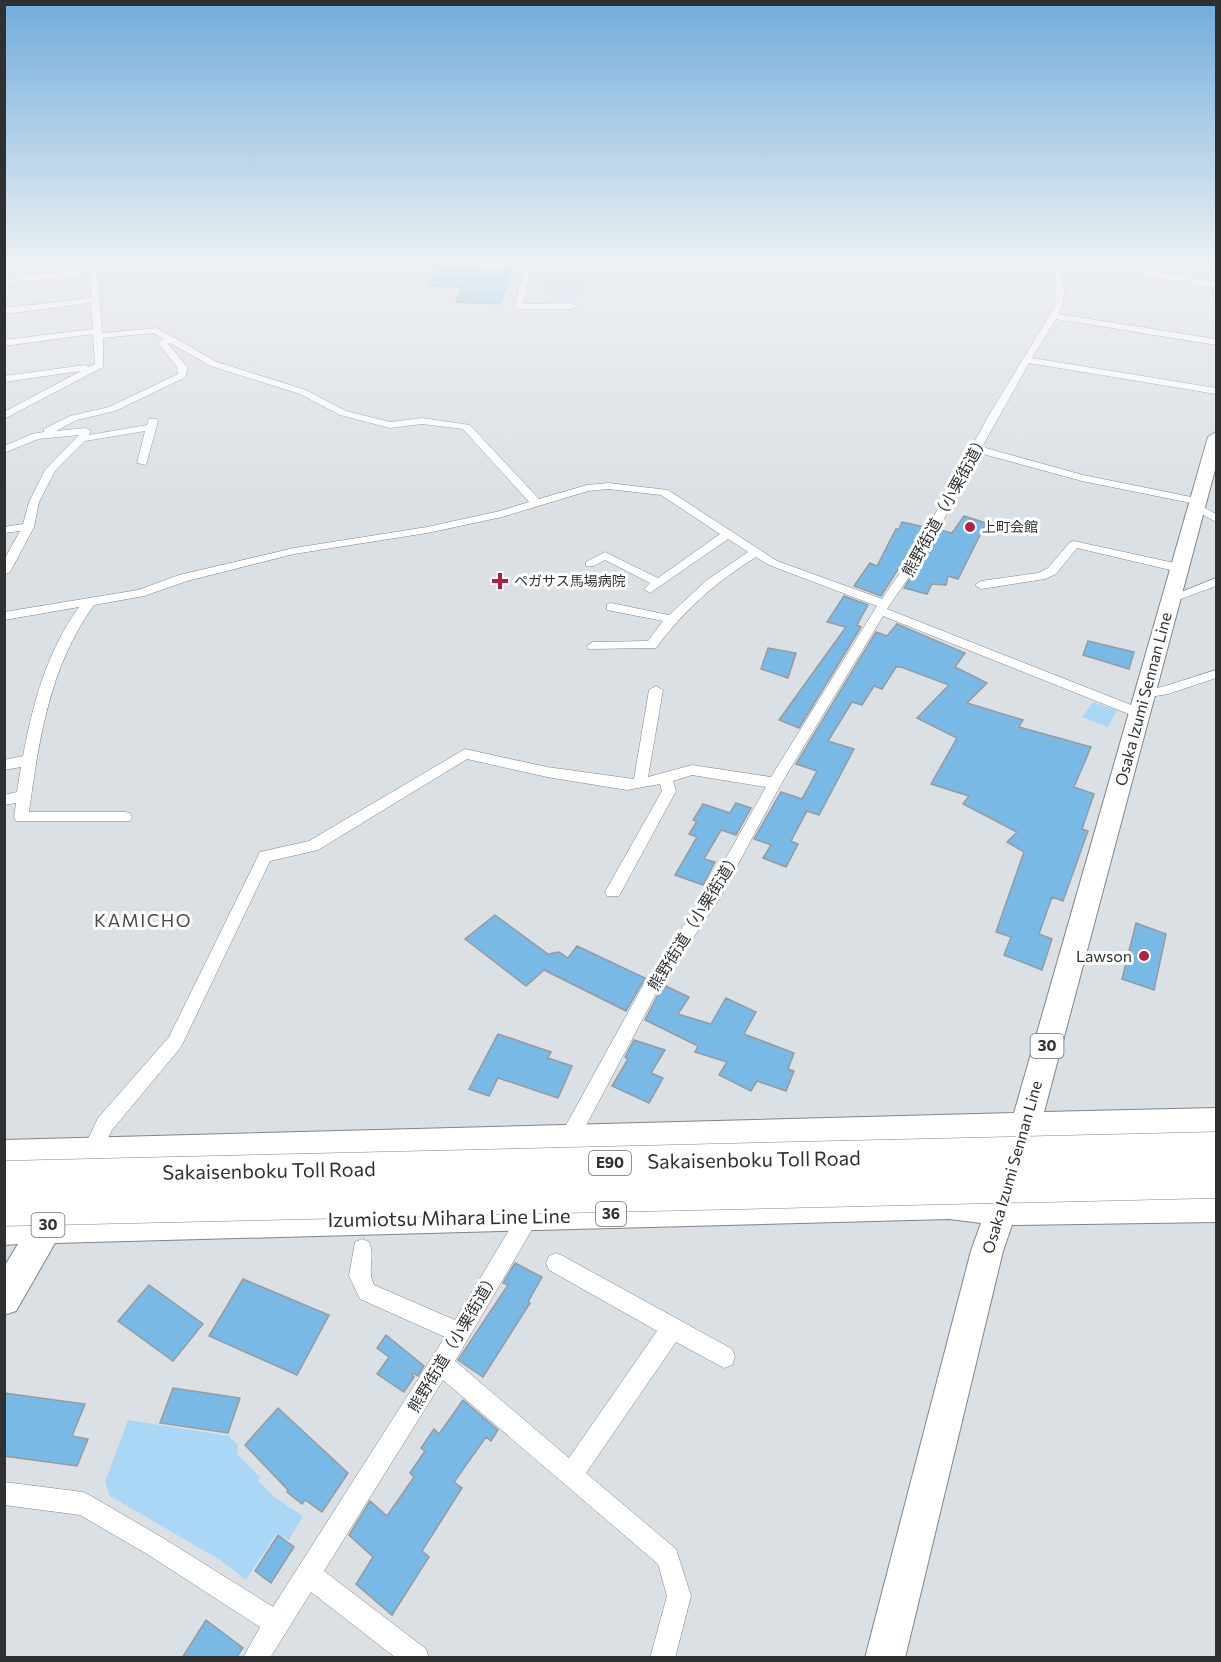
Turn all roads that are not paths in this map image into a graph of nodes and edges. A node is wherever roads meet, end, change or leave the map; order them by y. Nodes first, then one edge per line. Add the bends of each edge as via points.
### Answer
1 (27, 341) edge
2 (98, 341) edge
3 (168, 341) edge
4 (175, 341) edge
5 (1038, 341) edge
6 (4, 343) edge
7 (1027, 360) junction
8 (97, 366) junction
9 (4, 380) edge
10 (1216, 391) edge
11 (4, 416) edge
12 (36, 436) junction
13 (1216, 437) edge
14 (81, 439) junction
15 (976, 448) junction
16 (4, 450) edge
17 (142, 462) dead end
18 (536, 503) junction
19 (1207, 508) edge
20 (28, 527) junction
21 (4, 530) edge
22 (727, 534) junction
23 (755, 552) junction
24 (590, 564) dead end
25 (1179, 568) junction
26 (4, 572) edge
27 (1216, 582) edge
28 (981, 585) dead end
29 (1170, 599) junction
30 (90, 601) junction
31 (611, 607) dead end
32 (882, 608) junction
33 (4, 616) edge
34 (670, 619) junction
35 (593, 646) dead end
36 (1216, 674) edge
37 (656, 690) dead end
38 (1141, 704) junction
39 (29, 760) junction
40 (4, 765) edge
41 (665, 778) junction
42 (775, 783) junction
43 (640, 784) junction
44 (24, 796) junction
45 (4, 800) edge
46 (124, 817) dead end
47 (613, 892) dead end
48 (1216, 1114) edge
49 (1216, 1122) edge
50 (1156, 1124) junction
51 (1024, 1126) junction
52 (570, 1137) junction
53 (1216, 1149) edge
54 (91, 1152) junction
55 (48, 1153) junction
56 (4, 1154) edge
57 (4, 1178) edge
58 (1215, 1200) edge
59 (4, 1209) edge
60 (1002, 1210) junction
61 (529, 1216) junction
62 (4, 1227) edge
63 (46, 1228) junction
64 (362, 1249) dead end
65 (556, 1263) dead end
66 (4, 1299) edge
67 (673, 1327) junction
68 (459, 1333) junction
69 (724, 1357) dead end
70 (441, 1364) junction
71 (571, 1475) junction
72 (4, 1493) edge
73 (309, 1575) junction
74 (277, 1624) junction
75 (255, 1658) edge
76 (417, 1658) edge
77 (662, 1658) edge
78 (885, 1658) edge

1 - 6 street
2 - 8 street
3 - 12 street via 163,343 182,367 183,375 112,409 74,418
4 - 18 street via 214,363 303,392 353,416 390,424 422,421 466,427
5 - 7 street, 熊野街道（小栗街道）
7 - 10 street
7 - 15 street, 熊野街道（小栗街道）
8 - 9 street
8 - 11 street
12 - 14 street via 86,430
12 - 16 street
13 - 19 main road, Osaka Izumi Sennan Line / 30
14 - 17 street via 152,424
14 - 20 street via 50,470 34,502
15 - 19 street
15 - 32 street, 熊野街道（小栗街道） via 941,517
18 - 22 street via 608,486 664,492
18 - 30 street via 427,530 294,551 183,578 140,593
19 - 25 main road, Osaka Izumi Sennan Line / 30
20 - 21 street
20 - 26 street
22 - 23 street
22 - 24 street via 654,586 605,555
23 - 32 street
23 - 34 street via 716,576
25 - 28 street via 1074,544 1052,571 1041,576
25 - 29 main road, Osaka Izumi Sennan Line / 30
27 - 29 street
29 - 38 main road, Osaka Izumi Sennan Line / 30
30 - 33 street
30 - 39 street via 74,620 55,659
31 - 34 street
32 - 38 street
32 - 42 street, 熊野街道（小栗街道）
34 - 35 street via 652,645
36 - 38 street via 1163,691
37 - 43 street
38 - 51 main road, Osaka Izumi Sennan Line / 30
39 - 40 street
39 - 44 street
41 - 42 street via 692,770
41 - 43 street
41 - 47 street via 669,791
42 - 52 street, 熊野街道（小栗街道） via 714,894 652,985
43 - 54 street via 547,772 465,754 313,846 265,856 175,1042 105,1124
44 - 45 street
44 - 46 street via 21,817
48 - 50 street
49 - 50 main road
50 - 51 main road
51 - 52 main road
51 - 60 main road, Osaka Izumi Sennan Line / 30
52 - 54 main road
52 - 61 street, 熊野街道（小栗街道）
53 - 57 highway, Sakaisenboku Toll Road / E90, bridge
54 - 55 main road
54 - 63 main road, 30
55 - 56 main road
55 - 62 main road, 30
58 - 59 highway, Sakaisenboku Toll Road / E90, bridge
58 - 60 main road, Izumiotsu Mihara Line Line / 36
60 - 61 main road, Izumiotsu Mihara Line Line / 36 via 949,1204
60 - 78 main road, Osaka Izumi Sennan Line / 30 via 987,1251
61 - 63 main road, Izumiotsu Mihara Line Line / 36
61 - 68 street, 熊野街道（小栗街道）
62 - 63 main road, Izumiotsu Mihara Line Line / 36
63 - 66 main road, 30
64 - 68 street via 359,1276 367,1292
65 - 67 street
67 - 69 street
67 - 71 street
68 - 70 street, 熊野街道（小栗街道）
70 - 71 street
70 - 73 street, 熊野街道（小栗街道）
71 - 77 street via 668,1557 679,1596
72 - 74 street via 83,1504
73 - 74 street, 熊野街道（小栗街道）
73 - 76 street
74 - 75 street

